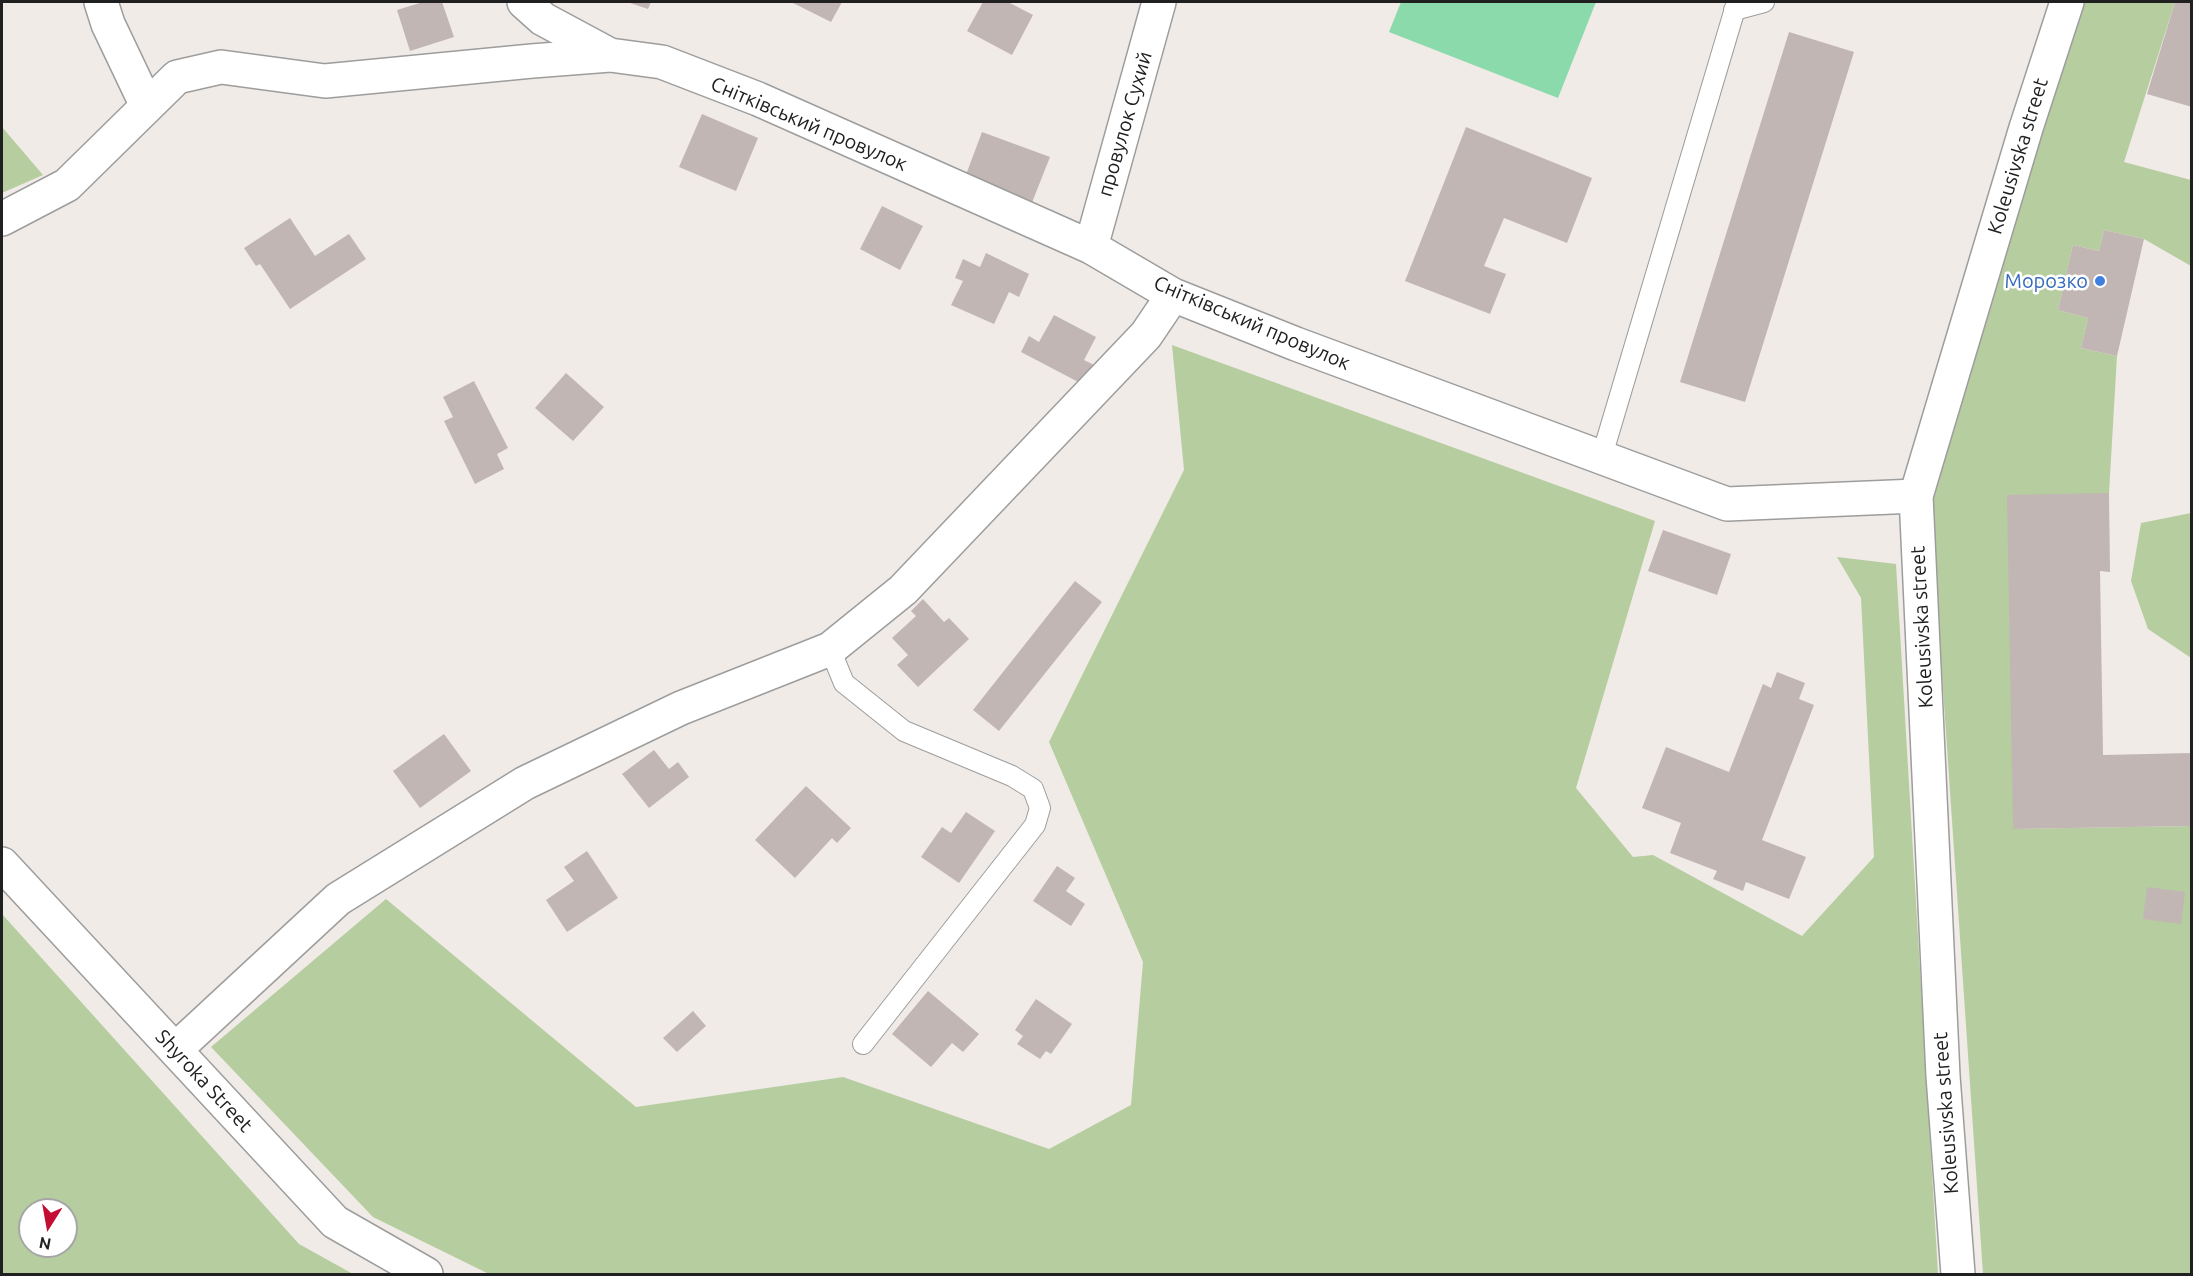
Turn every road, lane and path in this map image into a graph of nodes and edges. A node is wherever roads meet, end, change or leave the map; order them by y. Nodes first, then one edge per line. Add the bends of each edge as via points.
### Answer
1 (101, 2) edge
2 (524, 2) edge
3 (1159, 2) edge
4 (1764, 2) edge
5 (2067, 2) edge
6 (1736, 6) edge
7 (610, 56) junction
8 (147, 106) junction
9 (2, 219) edge
10 (1091, 247) junction
11 (1173, 295) junction
12 (1600, 459) junction
13 (1916, 496) junction
14 (830, 649) junction
15 (2, 864) edge
16 (863, 1044) dead end
17 (175, 1050) junction
18 (426, 1275) edge
19 (1958, 1275) edge

1 - 8 street
2 - 7 street, Снітківський провулок via 543,19
3 - 10 street, провулок Сухий
4 - 6 lane
5 - 13 street, Koleusivska street
6 - 12 lane
7 - 8 street, Снітківський провулок via 325,81 221,67 177,77
7 - 10 street, Снітківський провулок via 662,63 759,99
8 - 9 street, Снітківський провулок via 67,186
10 - 11 street, Снітківський провулок
11 - 12 street, Снітківський провулок
11 - 14 street via 1146,335 903,590
12 - 13 street, Снітківський провулок via 1727,504
13 - 19 street, Koleusivska street via 1943,1076
14 - 16 lane via 843,683 904,731 1011,776 1033,789 1040,808 1035,825
14 - 17 street via 681,708 525,783 338,899
15 - 17 street, Shyroka Street
17 - 18 street, Shyroka Street via 335,1222

